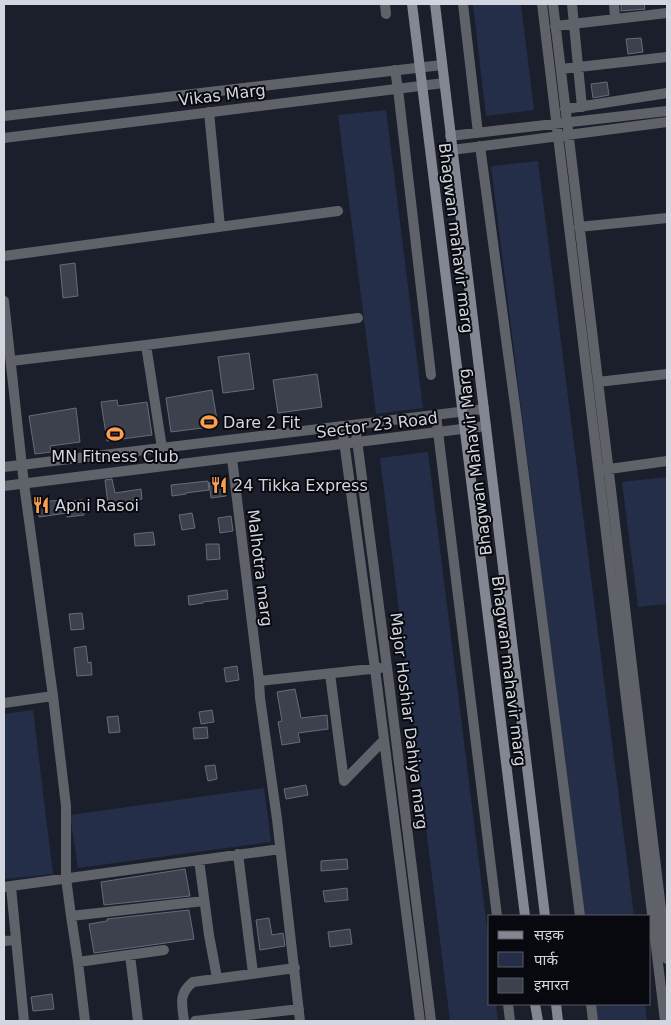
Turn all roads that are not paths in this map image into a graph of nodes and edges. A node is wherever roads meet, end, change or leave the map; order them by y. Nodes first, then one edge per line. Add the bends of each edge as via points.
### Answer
1 (412, 4) edge
2 (435, 4) edge
3 (463, 4) edge
4 (542, 4) edge
5 (553, 4) edge
6 (572, 4) edge
7 (614, 4) edge
8 (654, 9) edge
9 (667, 13) edge
10 (616, 18) junction
11 (574, 23) junction
12 (555, 26) junction
13 (667, 57) edge
14 (442, 65) junction
15 (578, 66) junction
16 (420, 67) junction
17 (561, 69) junction
18 (395, 70) junction
19 (444, 83) junction
20 (422, 86) junction
21 (398, 89) junction
22 (667, 93) edge
23 (582, 107) junction
24 (565, 109) junction
25 (667, 111) edge
26 (209, 112) junction
27 (4, 116) edge
28 (667, 122) edge
29 (562, 124) junction
30 (478, 133) junction
31 (563, 135) junction
32 (450, 136) junction
33 (4, 138) edge
34 (480, 146) junction
35 (452, 150) junction
36 (338, 211) dead end
37 (667, 218) edge
38 (579, 226) junction
39 (220, 227) junction
40 (4, 256) edge
41 (4, 301) edge
42 (358, 318) dead end
43 (146, 345) junction
44 (11, 361) junction
45 (667, 374) edge
46 (431, 375) dead end
47 (598, 382) junction
48 (484, 409) junction
49 (462, 412) junction
50 (436, 415) junction
51 (355, 425) junction
52 (342, 426) junction
53 (486, 426) junction
54 (464, 429) junction
55 (438, 432) junction
56 (357, 442) junction
57 (345, 444) junction
58 (162, 448) junction
59 (232, 458) junction
60 (667, 461) edge
61 (22, 466) junction
62 (4, 468) edge
63 (603, 469) junction
64 (24, 484) junction
65 (4, 486) edge
66 (387, 667) junction
67 (375, 669) junction
68 (330, 674) junction
69 (259, 681) junction
70 (53, 696) junction
71 (4, 703) edge
72 (384, 740) junction
73 (280, 849) junction
74 (238, 854) junction
75 (199, 860) junction
76 (66, 878) junction
77 (7, 887) edge
78 (204, 901) junction
79 (497, 915) edge
80 (525, 915) edge
81 (546, 915) edge
82 (580, 915) edge
83 (70, 916) junction
84 (15, 940) junction
85 (4, 941) edge
86 (164, 950) dead end
87 (130, 955) junction
88 (667, 959) edge
89 (78, 962) junction
90 (294, 968) junction
91 (253, 973) junction
92 (218, 978) junction
93 (508, 1005) edge
94 (536, 1005) edge
95 (556, 1005) edge
96 (591, 1005) edge
97 (299, 1009) junction
98 (665, 1017) edge
99 (24, 1021) edge
100 (85, 1021) edge
101 (138, 1021) edge
102 (184, 1021) edge
103 (195, 1021) edge
104 (300, 1021) edge
105 (420, 1021) edge
106 (431, 1021) edge
107 (510, 1021) edge
108 (538, 1021) edge
109 (558, 1021) edge
110 (593, 1021) edge

1 - 16 main road
2 - 14 main road, Bhagwan Mahavir Marg
3 - 30 street
4 - 29 street
5 - 12 street
6 - 11 street
7 - 10 street
8 - 9 street
8 - 10 street
10 - 11 street
11 - 12 street
11 - 15 street
12 - 17 street
13 - 15 street
14 - 16 street, Vikas Marg
14 - 19 main road, Bhagwan Mahavir Marg
15 - 17 street
15 - 23 street
16 - 18 street, Vikas Marg
16 - 20 main road, Bhagwan mahavir marg
17 - 24 street
18 - 21 street
18 - 27 street, Vikas Marg
19 - 20 street, Vikas Marg
19 - 32 main road, Bhagwan Mahavir Marg
20 - 21 street, Vikas Marg
20 - 49 main road, Bhagwan mahavir marg
21 - 26 street, Vikas Marg
21 - 46 street
22 - 23 street
23 - 24 street
24 - 29 street
25 - 29 street
26 - 33 street, Vikas Marg
26 - 39 street
28 - 31 street
29 - 30 street
29 - 31 street
30 - 32 street
31 - 34 street
31 - 38 street
31 - 63 street
32 - 35 main road, Bhagwan Mahavir Marg
34 - 35 street
34 - 82 street
35 - 48 main road, Bhagwan Mahavir Marg
36 - 39 street
37 - 38 street
38 - 47 street
39 - 40 street
41 - 44 street
42 - 43 street
43 - 44 street
43 - 58 street
44 - 61 street
45 - 47 street
47 - 63 street
48 - 49 street, Sector 23 Road
48 - 53 main road, Bhagwan Mahavir Marg
49 - 50 street, Sector 23 Road
49 - 54 main road, Bhagwan mahavir marg
50 - 51 street, Sector 23 Road
50 - 55 street
51 - 52 street, Sector 23 Road
51 - 56 street, Major Hoshiar Dahiya marg
52 - 57 street, Major Hoshiar Dahiya marg
52 - 58 street, Sector 23 Road
53 - 54 street, Sector 23 Road
53 - 81 main road, Bhagwan Mahavir Marg
54 - 55 street, Sector 23 Road
54 - 80 main road, Bhagwan mahavir marg
55 - 56 street, Sector 23 Road
55 - 79 street
56 - 57 street, Sector 23 Road
56 - 66 street, Major Hoshiar Dahiya marg
57 - 59 street, Sector 23 Road
57 - 67 street, Major Hoshiar Dahiya marg
58 - 61 street, Sector 23 Road
59 - 64 street, Sector 23 Road
59 - 69 street, Malhotra marg
60 - 63 street
61 - 62 street, Sector 23 Road
61 - 64 street
63 - 88 street
63 - 98 street
64 - 65 street, Sector 23 Road
64 - 70 street
66 - 67 street
66 - 106 street, Major Hoshiar Dahiya marg
67 - 68 street
67 - 72 street, Major Hoshiar Dahiya marg
68 - 69 street
68 - 72 street via 344,781
69 - 73 street, Malhotra marg
70 - 71 street
70 - 76 street via 66,806
72 - 105 street, Major Hoshiar Dahiya marg
73 - 74 street
73 - 90 street, Malhotra marg
74 - 75 street
74 - 91 street
75 - 76 street
75 - 78 street
76 - 77 street
76 - 83 street
77 - 84 street
78 - 83 street
78 - 92 street
83 - 89 street
84 - 85 street
84 - 99 street
86 - 87 street
87 - 89 street
87 - 101 street
89 - 100 street
90 - 91 street
90 - 97 street, Malhotra marg
91 - 92 street
92 - 102 street via 192,982 186,987 182,997
93 - 107 street
94 - 108 main road
95 - 109 main road
96 - 110 street
97 - 103 street
97 - 104 street, Malhotra marg

